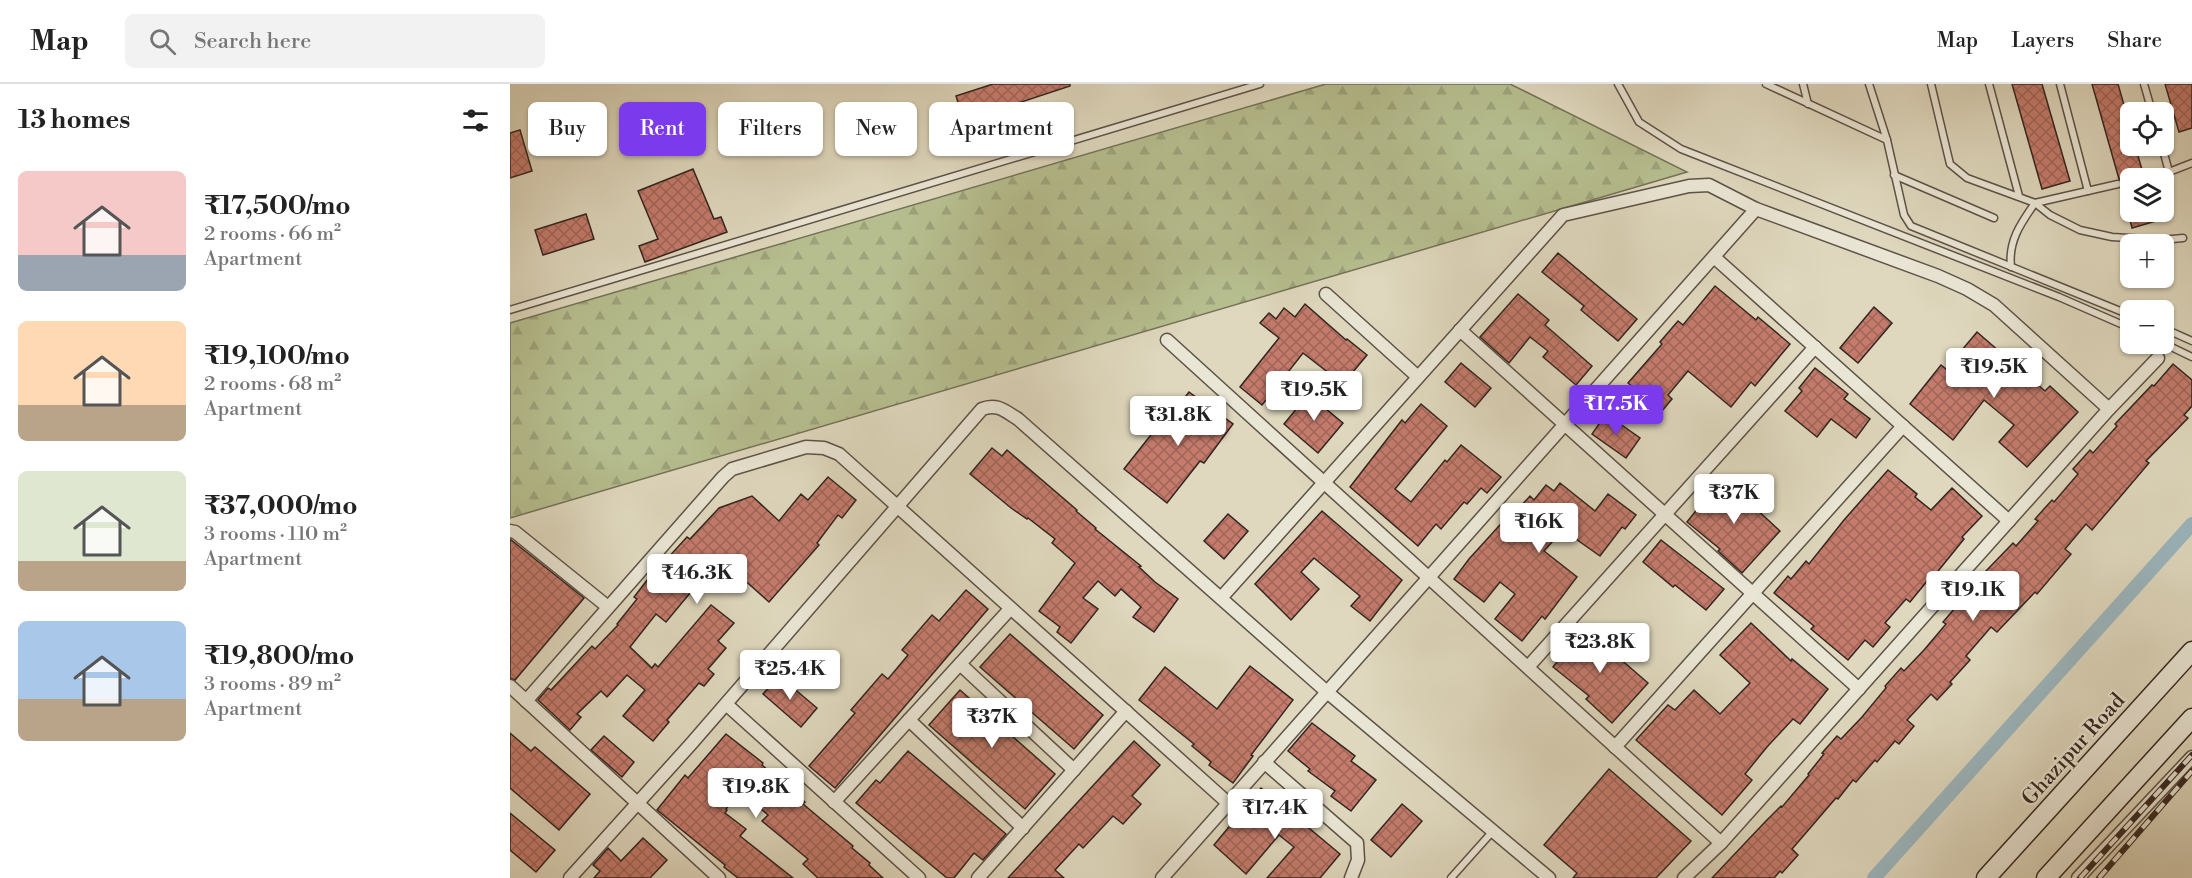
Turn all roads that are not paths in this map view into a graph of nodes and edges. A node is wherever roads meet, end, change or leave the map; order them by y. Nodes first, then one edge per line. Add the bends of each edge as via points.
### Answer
1 (1260, 84) edge
2 (1618, 84) edge
3 (1766, 84) edge
4 (1803, 84) edge
5 (1869, 84) edge
6 (1931, 84) edge
7 (1989, 84) edge
8 (2060, 84) edge
9 (2144, 84) edge
10 (2149, 102) edge
11 (1808, 104) junction
12 (1887, 140) junction
13 (2192, 164) edge
14 (2174, 170) edge
15 (1894, 175) junction
16 (2118, 184) dead end
17 (2088, 191) junction
18 (2019, 196) junction
19 (2036, 203) junction
20 (1756, 209) junction
21 (1994, 218) dead end
22 (2184, 238) dead end
23 (1714, 256) junction
24 (2011, 267) junction
25 (1326, 294) dead end
26 (510, 310) edge
27 (2120, 311) edge
28 (2120, 324) edge
29 (1460, 330) junction
30 (2174, 333) edge
31 (1167, 340) dead end
32 (2192, 341) edge
33 (1815, 347) junction
34 (2174, 348) edge
35 (2192, 357) edge
36 (2158, 358) dead end
37 (1418, 377) junction
38 (2109, 409) junction
39 (1565, 424) junction
40 (1903, 426) junction
41 (1324, 482) junction
42 (897, 507) junction
43 (1665, 514) junction
44 (2009, 521) junction
45 (510, 531) edge
46 (1429, 578) junction
47 (1753, 593) junction
48 (1221, 598) junction
49 (608, 607) junction
50 (1010, 609) junction
51 (2192, 651) edge
52 (960, 664) junction
53 (1528, 667) junction
54 (510, 686) edge
55 (1859, 689) junction
56 (1327, 692) junction
57 (526, 701) junction
58 (726, 704) junction
59 (1126, 711) junction
60 (2192, 718) edge
61 (909, 720) junction
62 (1615, 747) junction
63 (2192, 757) edge
64 (1264, 762) junction
65 (1074, 770) junction
66 (834, 802) junction
67 (637, 803) junction
68 (1228, 803) junction
69 (1023, 828) junction
70 (1493, 831) junction
71 (1721, 843) junction
72 (570, 878) edge
73 (719, 878) edge
74 (919, 878) edge
75 (978, 878) edge
76 (1162, 878) edge
77 (1351, 878) edge
78 (1451, 878) edge
79 (1549, 878) edge
80 (1684, 878) edge
81 (1986, 878) edge
82 (2046, 878) edge
83 (2078, 878) edge

1 - 26 lane
2 - 28 lane via 1639,122 1681,150
3 - 11 lane
4 - 11 lane
5 - 12 lane
6 - 18 lane via 1950,164 1967,178
7 - 18 lane
8 - 17 lane
9 - 10 lane
11 - 12 lane
12 - 15 lane
13 - 14 lane
15 - 21 lane
15 - 24 lane via 1904,215 1911,226
16 - 17 lane
17 - 19 lane
18 - 19 lane
19 - 22 lane via 2080,230 2112,237
19 - 24 lane via 2014,236
20 - 23 street
20 - 29 street via 1709,185 1698,184 1563,215
20 - 38 street via 1967,289 1994,305
23 - 33 street
23 - 39 street
24 - 27 lane
25 - 37 street
29 - 37 street
29 - 39 street
30 - 32 lane
31 - 41 street
33 - 40 street
33 - 43 street
34 - 35 lane
36 - 38 street
37 - 41 street
38 - 44 street
39 - 43 street
39 - 46 street
40 - 44 street
40 - 47 street
41 - 46 street
41 - 48 street
42 - 48 street via 982,410 998,406 1018,419
42 - 49 street via 839,454 824,448 807,447 732,469
42 - 50 street
42 - 58 street
43 - 47 street
43 - 53 street
44 - 55 street
45 - 49 street
46 - 53 street
46 - 56 street
47 - 55 street
47 - 62 street
48 - 56 street
49 - 57 street
50 - 52 street
50 - 59 street
51 - 81 main road, Ghazipur Road
52 - 61 street
52 - 65 street
53 - 62 street
54 - 57 street
55 - 71 street
56 - 64 street
56 - 70 street
57 - 67 street
58 - 66 street
58 - 67 street
59 - 65 street
59 - 68 street
60 - 82 main road
61 - 66 street
61 - 69 street
62 - 71 street
63 - 83 street
64 - 68 street
64 - 77 street via 1357,843 1358,860
65 - 69 street
66 - 74 street
67 - 72 street
67 - 73 street
68 - 76 street
69 - 75 street
70 - 78 lane
70 - 79 street
71 - 80 street

